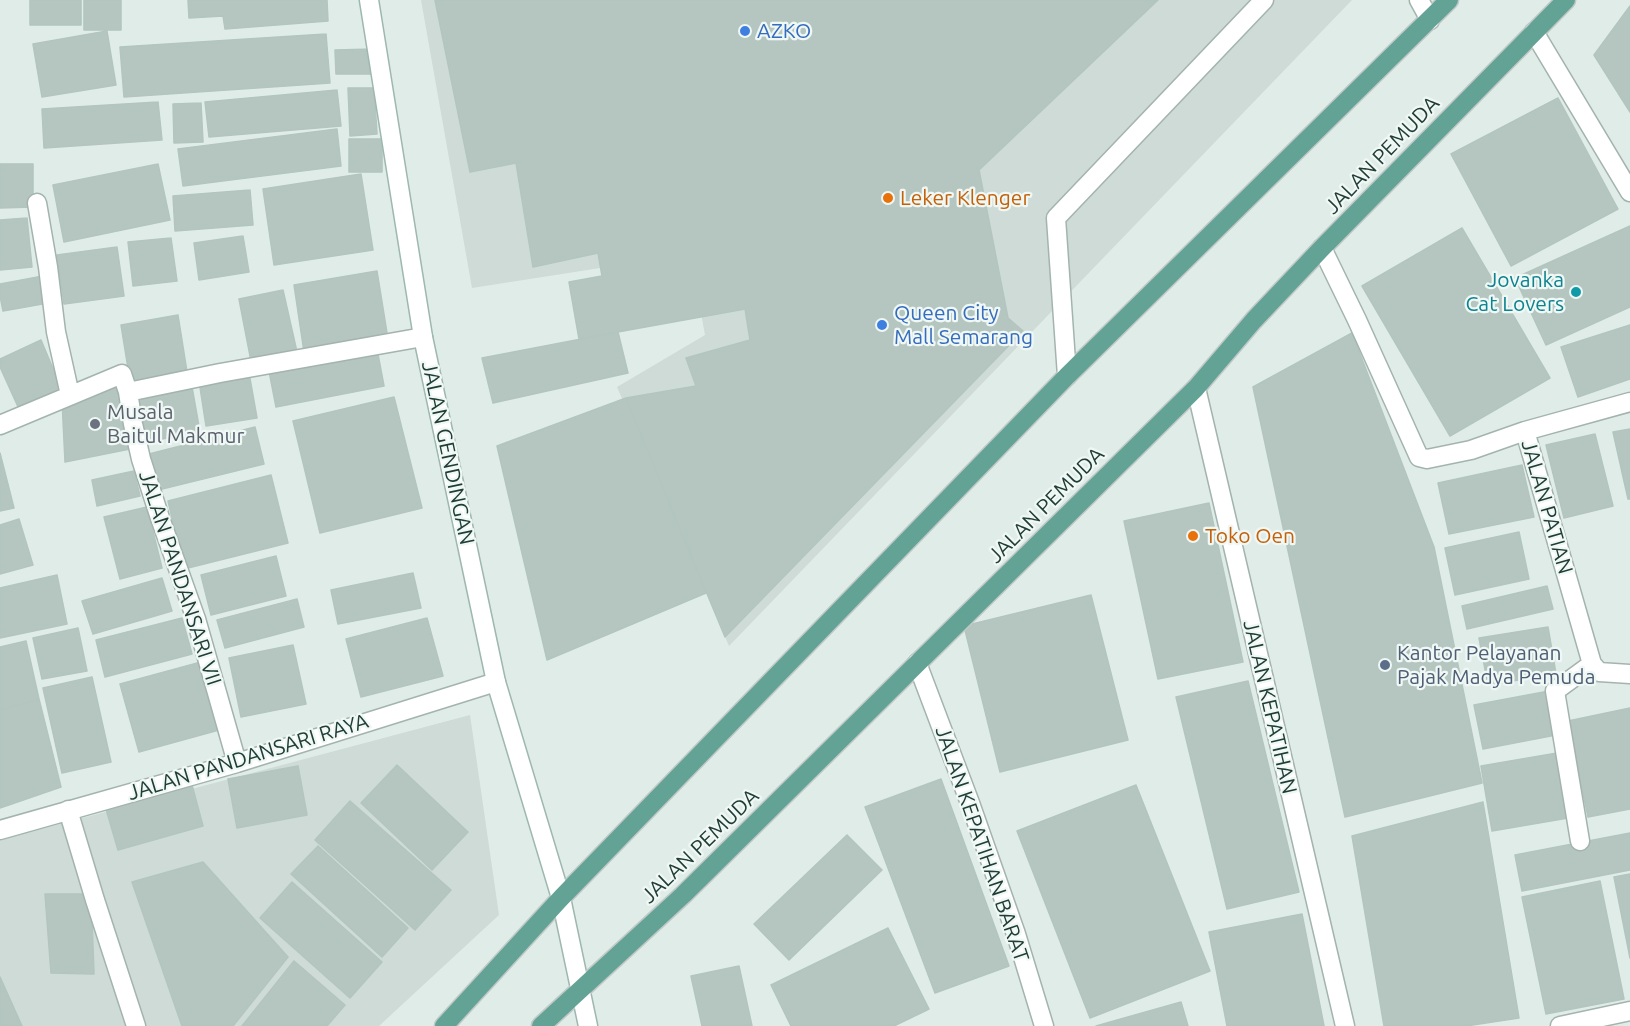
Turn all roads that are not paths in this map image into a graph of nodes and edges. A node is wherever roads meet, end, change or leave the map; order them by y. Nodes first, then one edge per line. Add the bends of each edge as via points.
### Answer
1 (369, 0) edge
2 (1264, 0) edge
3 (1419, 0) edge
4 (1566, 0) edge
5 (1440, 7) edge
6 (1534, 32) junction
7 (1630, 192) edge
8 (37, 203) dead end
9 (1322, 248) junction
10 (423, 337) junction
11 (1067, 376) junction
12 (1196, 388) junction
13 (128, 392) junction
14 (70, 395) junction
15 (1630, 402) edge
16 (0, 425) edge
17 (1525, 430) junction
18 (917, 663) junction
19 (1592, 664) junction
20 (1630, 674) edge
21 (496, 681) junction
22 (237, 763) junction
23 (68, 810) junction
24 (0, 830) edge
25 (1580, 841) dead end
26 (561, 898) junction
27 (580, 990) junction
28 (1630, 1011) edge
29 (136, 1026) edge
30 (444, 1026) edge
31 (541, 1026) edge
32 (588, 1026) edge
33 (1044, 1026) edge
34 (1345, 1026) edge
35 (1560, 1026) edge

1 - 10 street, JALAN GENDINGAN
2 - 11 street via 1056,219
3 - 5 street
4 - 6 main road, JALAN PEMUDA
5 - 11 main road
6 - 7 street
6 - 9 main road, JALAN PEMUDA
8 - 14 street via 56,332
9 - 12 main road, JALAN PEMUDA
9 - 17 street, JALAN PATIAN via 1419,457 1427,459 1471,450
10 - 13 street
10 - 21 street, JALAN GENDINGAN
11 - 26 main road
12 - 18 main road, JALAN PEMUDA
12 - 34 street, JALAN KEPATIHAN
13 - 14 street via 121,374
13 - 22 street, JALAN PANDANSARI VII via 141,459 196,619
14 - 16 street
15 - 17 street
17 - 19 street, JALAN PATIAN
18 - 27 main road, JALAN PEMUDA via 683,895
18 - 33 street, JALAN KEPATIHAN BARAT via 1005,901
19 - 20 street via 1599,672
19 - 25 street via 1555,692
21 - 22 street, JALAN PANDANSARI RAYA
21 - 26 street, JALAN GENDINGAN
22 - 23 street, JALAN PANDANSARI RAYA
23 - 24 street, JALAN PANDANSARI RAYA
23 - 29 street
26 - 27 street, JALAN GENDINGAN
26 - 30 main road
27 - 31 main road, JALAN PEMUDA
27 - 32 street, JALAN GENDINGAN
28 - 35 street

